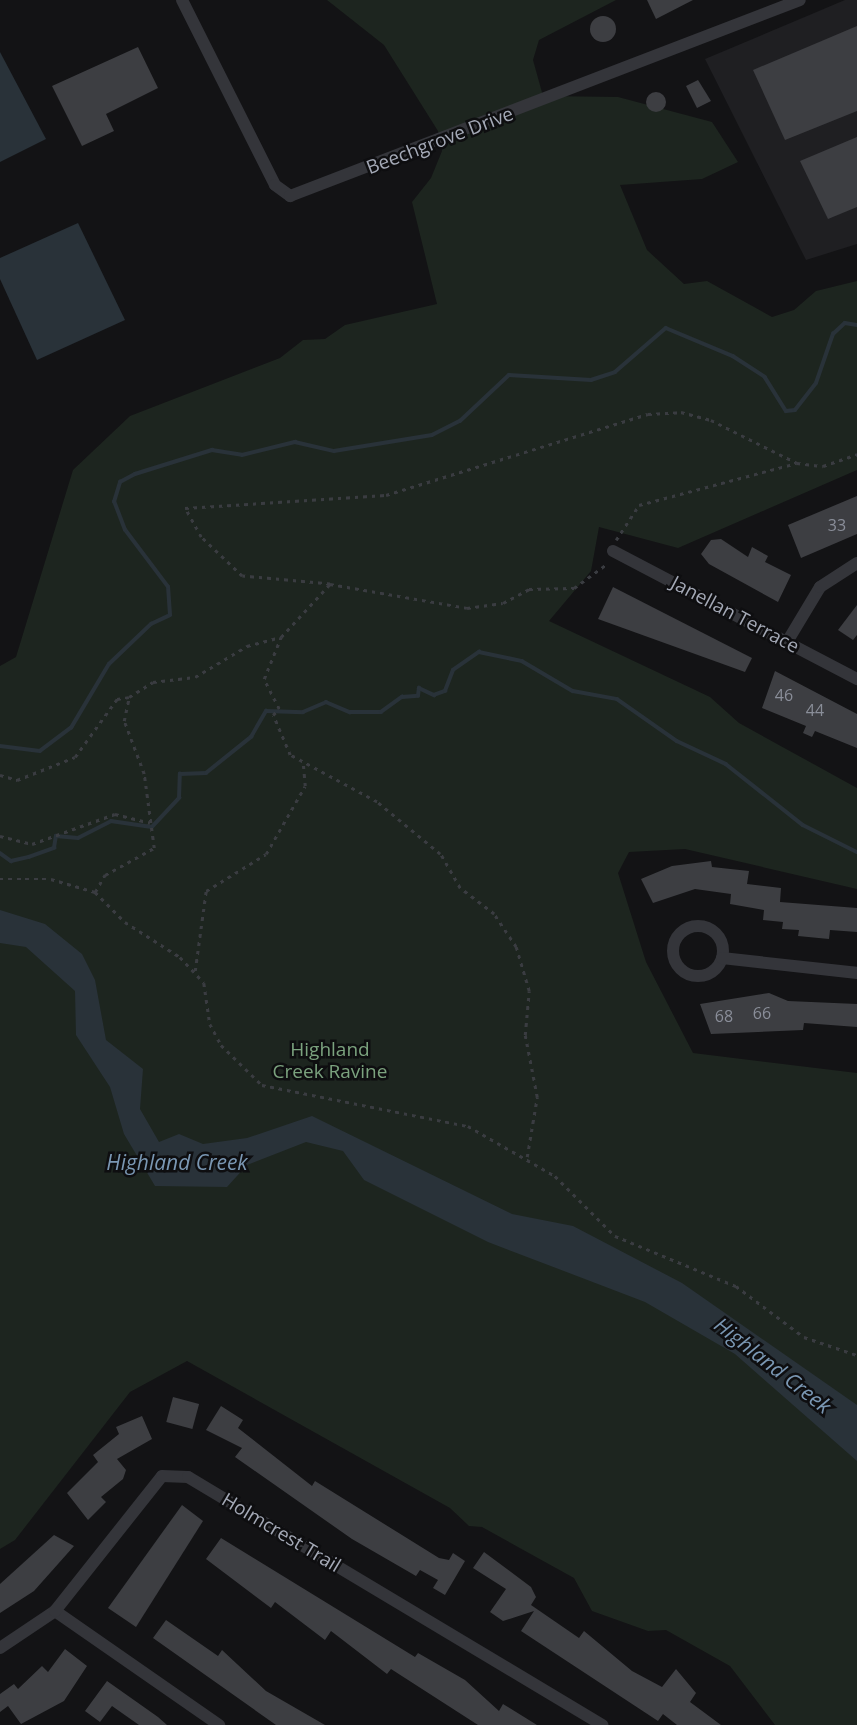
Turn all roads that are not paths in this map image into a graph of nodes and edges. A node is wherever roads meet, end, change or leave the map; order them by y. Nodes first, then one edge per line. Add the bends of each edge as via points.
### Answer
1 (182, 0) edge
2 (800, 0) edge
3 (613, 551) road end
4 (857, 563) edge
5 (787, 642) junction
6 (857, 679) edge
7 (722, 958) junction
8 (857, 972) edge
9 (55, 1611) junction
10 (0, 1648) edge
11 (219, 1725) edge
12 (602, 1725) edge

1 - 2 street, Beechgrove Drive via 275,185 290,196
3 - 5 street, Janellan Terrace
4 - 5 street via 820,587
5 - 6 street, Janellan Terrace
7 - 7 street via 722,943 705,927 683,931 674,945 675,962 696,976 712,972
7 - 8 street
9 - 10 street, Holmcrest Trail
9 - 11 street
9 - 12 street, Holmcrest Trail via 162,1476 188,1477

